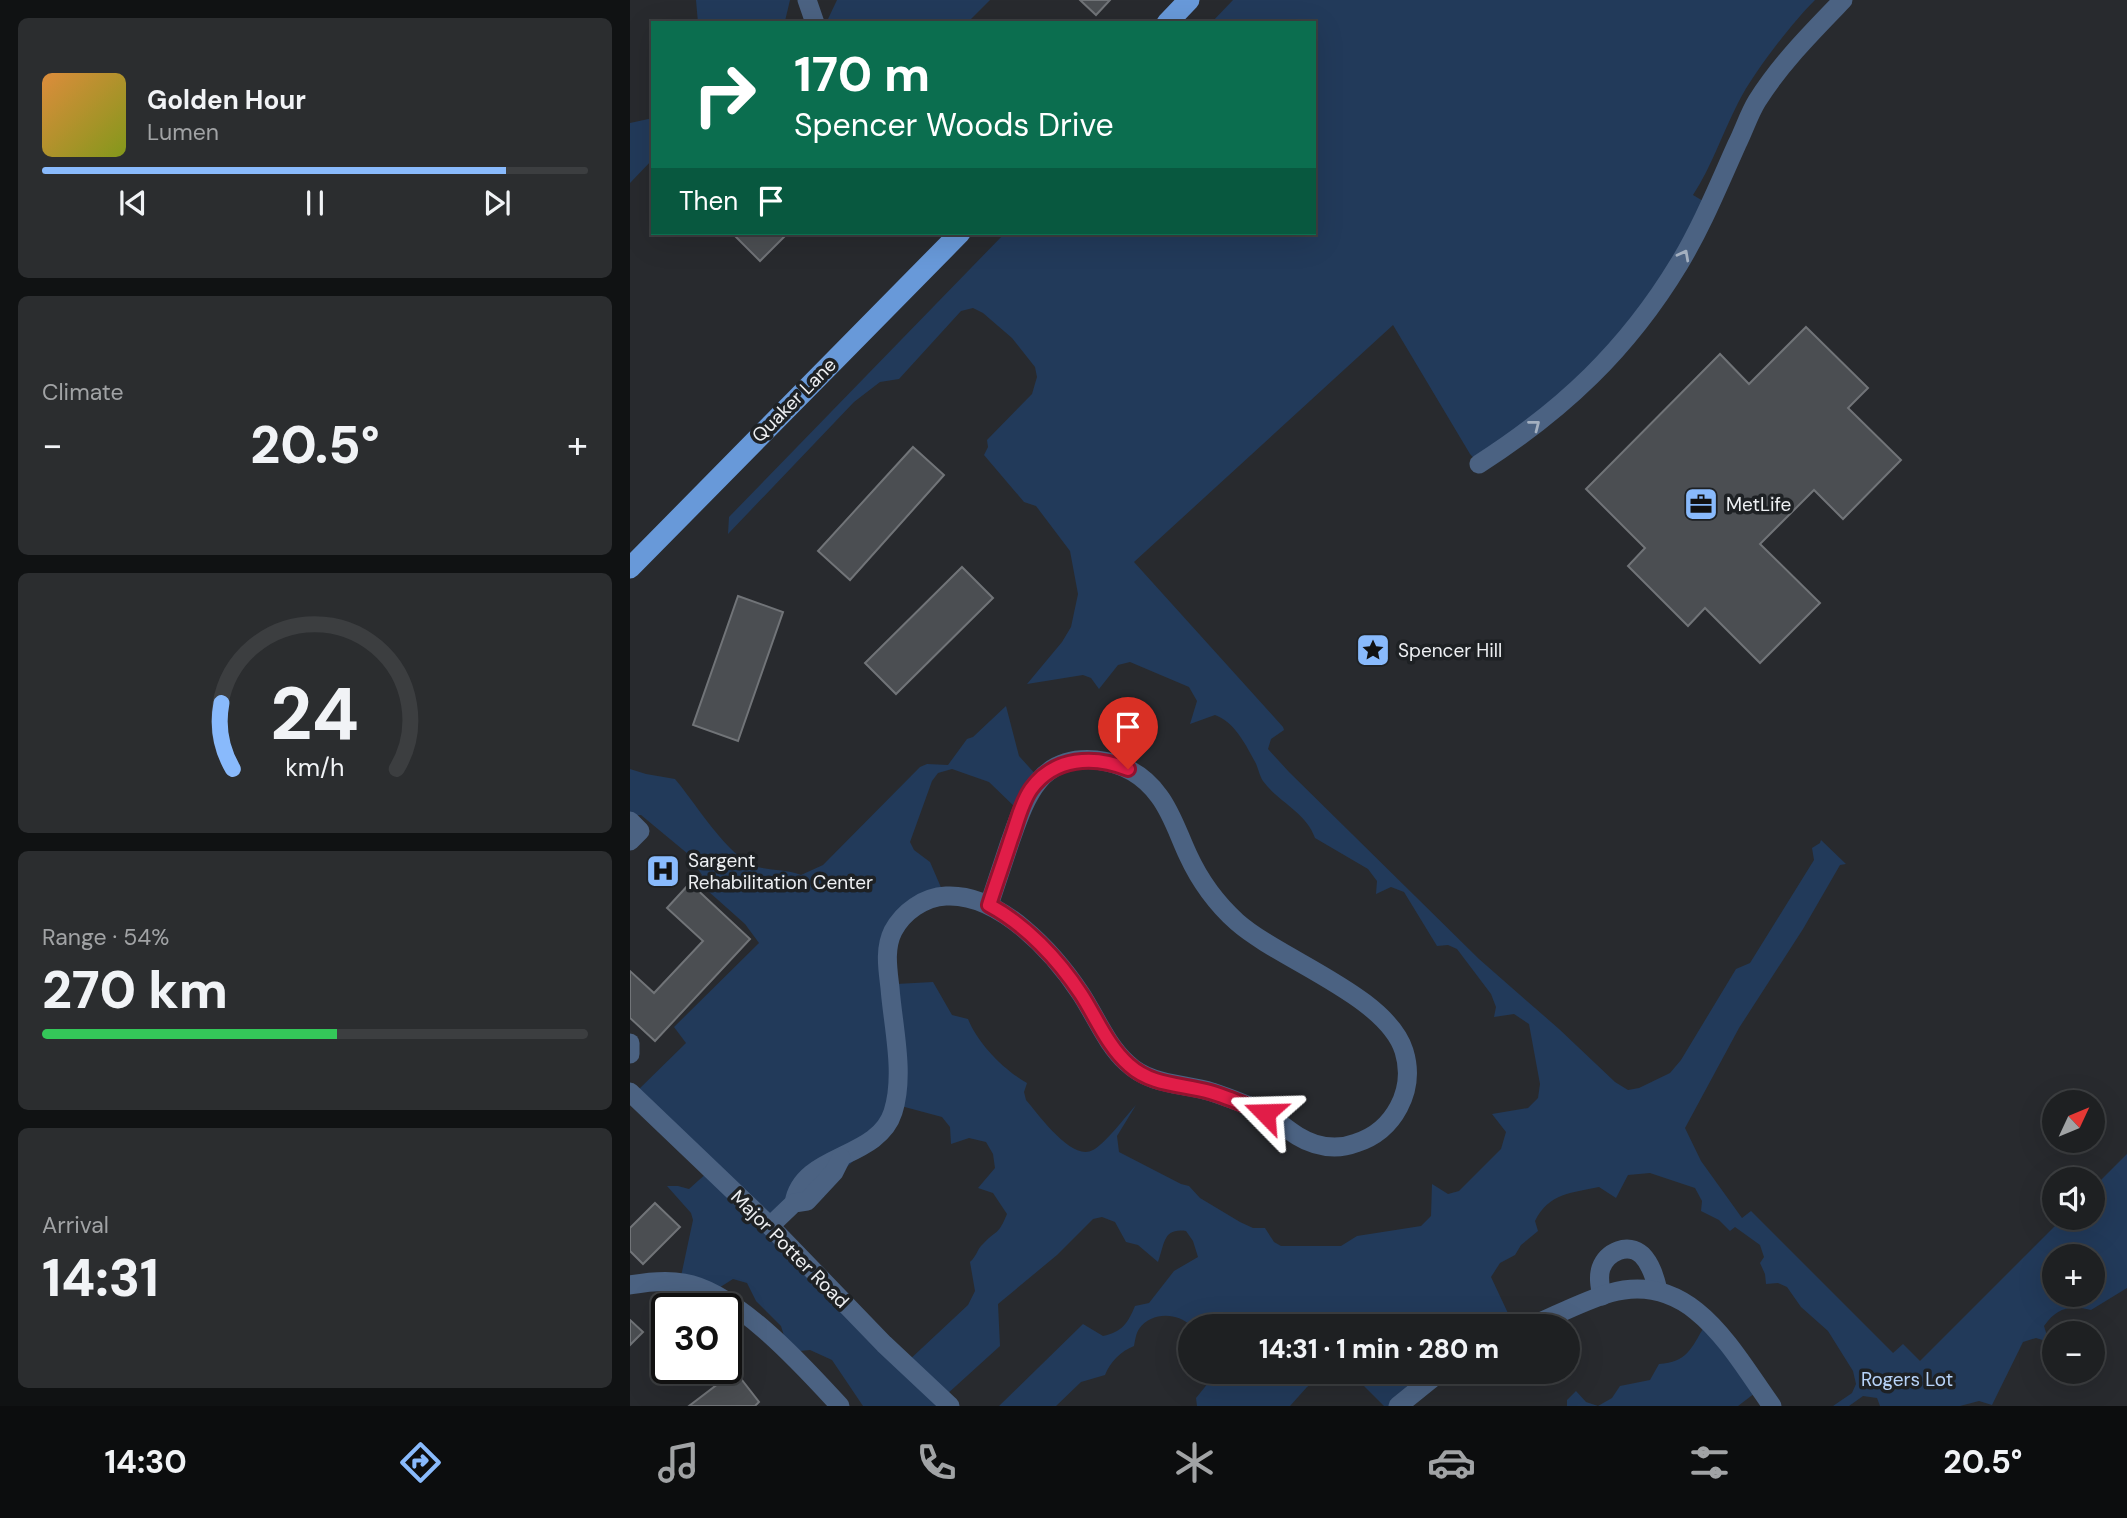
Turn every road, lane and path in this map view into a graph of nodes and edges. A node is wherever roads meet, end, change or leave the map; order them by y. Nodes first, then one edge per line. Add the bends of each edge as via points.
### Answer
1 (807, 0) edge
2 (1189, 0) edge
3 (1843, 0) edge
4 (814, 21) edge
5 (1169, 21) edge
6 (958, 235) edge
7 (1479, 464) dead end
8 (630, 568) edge
9 (989, 905) junction
10 (630, 1043) edge
11 (630, 1054) edge
12 (630, 1092) edge
13 (770, 1226) junction
14 (630, 1285) edge
15 (1658, 1290) junction
16 (1602, 1296) junction
17 (1559, 1314) edge
18 (1425, 1384) edge
19 (840, 1406) edge
20 (950, 1406) edge
21 (1398, 1406) edge
22 (1772, 1406) edge

1 - 4 street
2 - 5 main road
7 -> 3 street via 1549,414 1610,358 1643,320 1681,262 1756,102 1794,50
6 - 8 main road, Quaker Lane
9 - 9 street via 1053,958 1123,1059 1153,1080 1222,1096 1265,1113 1300,1138 1324,1146 1348,1146 1370,1137 1389,1123 1402,1103 1406,1056 1390,1025 1371,1007 1228,914 1196,871 1163,800 1128,769 1110,762 1078,760 1056,767 1039,780 1024,802
9 - 13 street via 961,897 935,897 918,905 893,931 887,961 897,1065 893,1113 876,1135 841,1158 807,1201 793,1203
10 - 11 street
12 - 13 street, Major Potter Road
13 - 20 street, Major Potter Road
14 - 19 street via 686,1283 723,1297 778,1343
15 - 16 street
15 - 16 street via 1644,1257 1627,1248 1604,1263
15 - 22 street via 1684,1302 1706,1320
16 - 17 street
18 - 21 street

